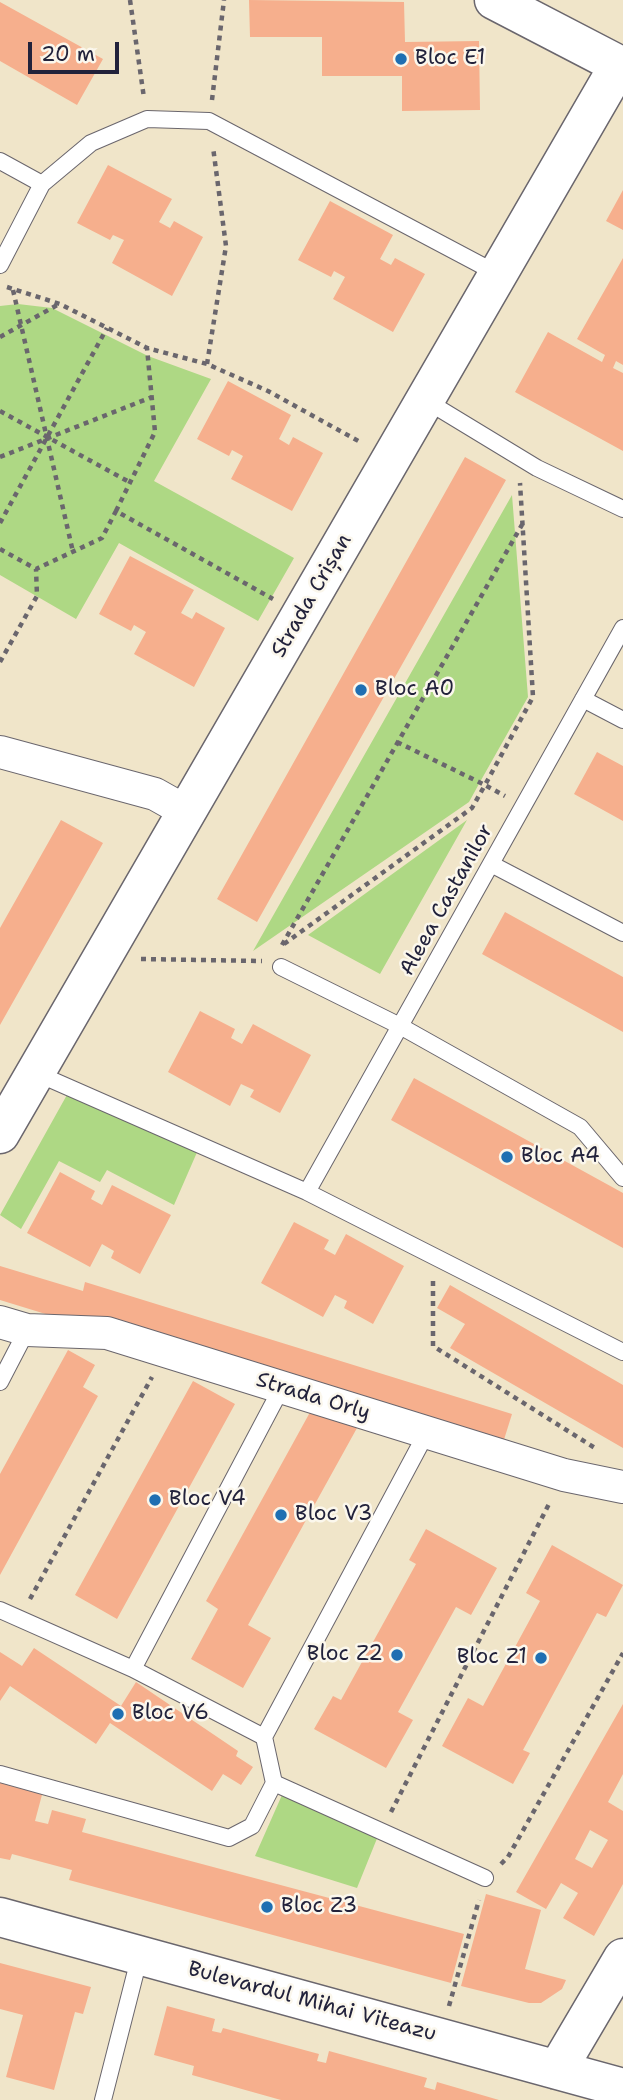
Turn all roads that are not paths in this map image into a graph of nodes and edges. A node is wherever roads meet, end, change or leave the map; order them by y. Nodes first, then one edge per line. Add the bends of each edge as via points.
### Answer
1 (494, 0) edge
2 (622, 63) edge
3 (0, 161) edge
4 (43, 184) junction
5 (0, 265) edge
6 (498, 274) junction
7 (425, 400) junction
8 (623, 509) edge
9 (623, 628) edge
10 (583, 699) junction
11 (623, 720) edge
12 (0, 752) edge
13 (187, 812) junction
14 (491, 864) junction
15 (623, 933) edge
16 (281, 967) road end
17 (400, 1026) junction
18 (36, 1073) junction
19 (0, 1134) edge
20 (623, 1178) edge
21 (307, 1192) junction
22 (13, 1326) edge
23 (623, 1352) edge
24 (0, 1382) edge
25 (282, 1387) junction
26 (427, 1432) junction
27 (615, 1486) edge
28 (0, 1609) edge
29 (133, 1669) junction
30 (264, 1737) junction
31 (0, 1774) edge
32 (274, 1783) junction
33 (485, 1878) road end
34 (0, 1917) edge
35 (140, 1955) junction
36 (623, 1958) edge
37 (557, 2070) junction
38 (623, 2088) edge
39 (103, 2100) edge

1 - 2 street
2 - 6 street, Strada Crișan
3 - 4 lane
4 - 5 lane
4 - 6 lane via 90,143 147,119 209,121
6 - 7 street, Strada Crișan
7 - 8 lane via 518,456
7 - 13 street, Strada Crișan
9 - 10 lane, Aleea Castanilor
10 - 11 lane
10 - 14 lane, Aleea Castanilor
12 - 13 street via 155,794
13 - 18 street, Strada Crișan
14 - 15 lane
14 - 17 lane, Aleea Castanilor
16 - 17 lane
17 - 20 lane via 580,1127
17 - 21 lane, Aleea Castanilor
18 - 19 street, Strada Crișan
18 - 21 lane
21 - 23 lane
22 - 24 lane
22 - 25 street, Strada Orly via 107,1333
25 - 26 street, Strada Orly
25 - 29 lane
26 - 27 street, Strada Orly via 564,1475
26 - 30 lane
28 - 29 lane
29 - 30 lane
30 - 32 lane
31 - 32 lane via 229,1838 252,1826
32 - 33 lane
34 - 35 street, Bulevardul Mihai Viteazu
35 - 37 street, Bulevardul Mihai Viteazu
35 - 39 lane
36 - 37 street
37 - 38 street, Bulevardul Mihai Viteazu

